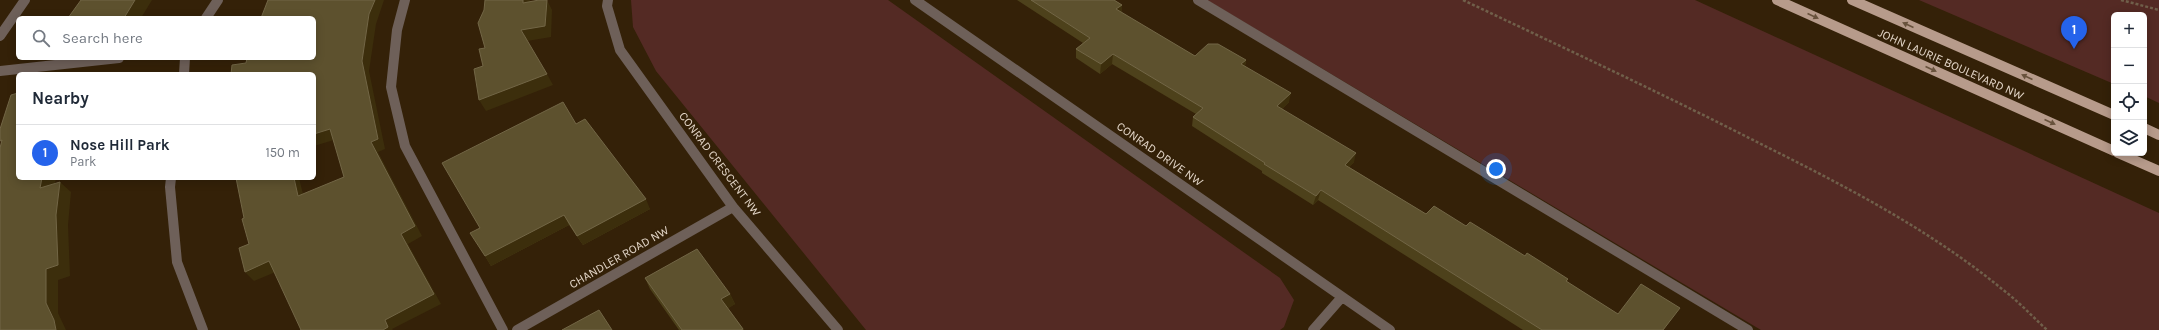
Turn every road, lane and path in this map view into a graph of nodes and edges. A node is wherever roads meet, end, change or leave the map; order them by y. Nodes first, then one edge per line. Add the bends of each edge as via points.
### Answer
1 (25, 0) edge
2 (218, 0) edge
3 (405, 0) edge
4 (608, 0) edge
5 (915, 0) edge
6 (1198, 0) edge
7 (1463, 0) edge
8 (1777, 0) edge
9 (1852, 0) edge
10 (2121, 0) edge
11 (2159, 10) edge
12 (207, 16) edge
13 (0, 36) edge
14 (101, 60) edge
15 (186, 60) edge
16 (0, 71) edge
17 (184, 72) edge
18 (2111, 114) edge
19 (2147, 129) edge
20 (2159, 135) edge
21 (2111, 150) edge
22 (2125, 156) edge
23 (2159, 171) edge
24 (171, 180) edge
25 (733, 207) junction
26 (1342, 297) junction
27 (203, 330) edge
28 (503, 330) edge
29 (518, 330) edge
30 (838, 330) edge
31 (1313, 330) edge
32 (1390, 330) edge
33 (1748, 330) edge
34 (2047, 330) edge

1 - 13 street
2 - 12 street
3 - 28 street via 397,30 391,87 405,146
4 - 25 street, CONRAD CRESCENT NW via 606,6 620,50
5 - 26 street, CONRAD DRIVE NW
6 - 33 street
7 - 34 path via 1715,120 1876,206 1946,247 1996,283
8 -> 21 main road, JOHN LAURIE BOULEVARD NW
18 -> 9 main road, JOHN LAURIE BOULEVARD NW
10 - 11 path
14 - 16 street
15 - 17 street
19 - 20 main road
22 - 23 main road
24 - 27 street via 177,262
25 - 29 street, CHANDLER ROAD NW
25 - 30 street, CONRAD CRESCENT NW
26 - 31 street
26 - 32 street, CONRAD DRIVE NW

